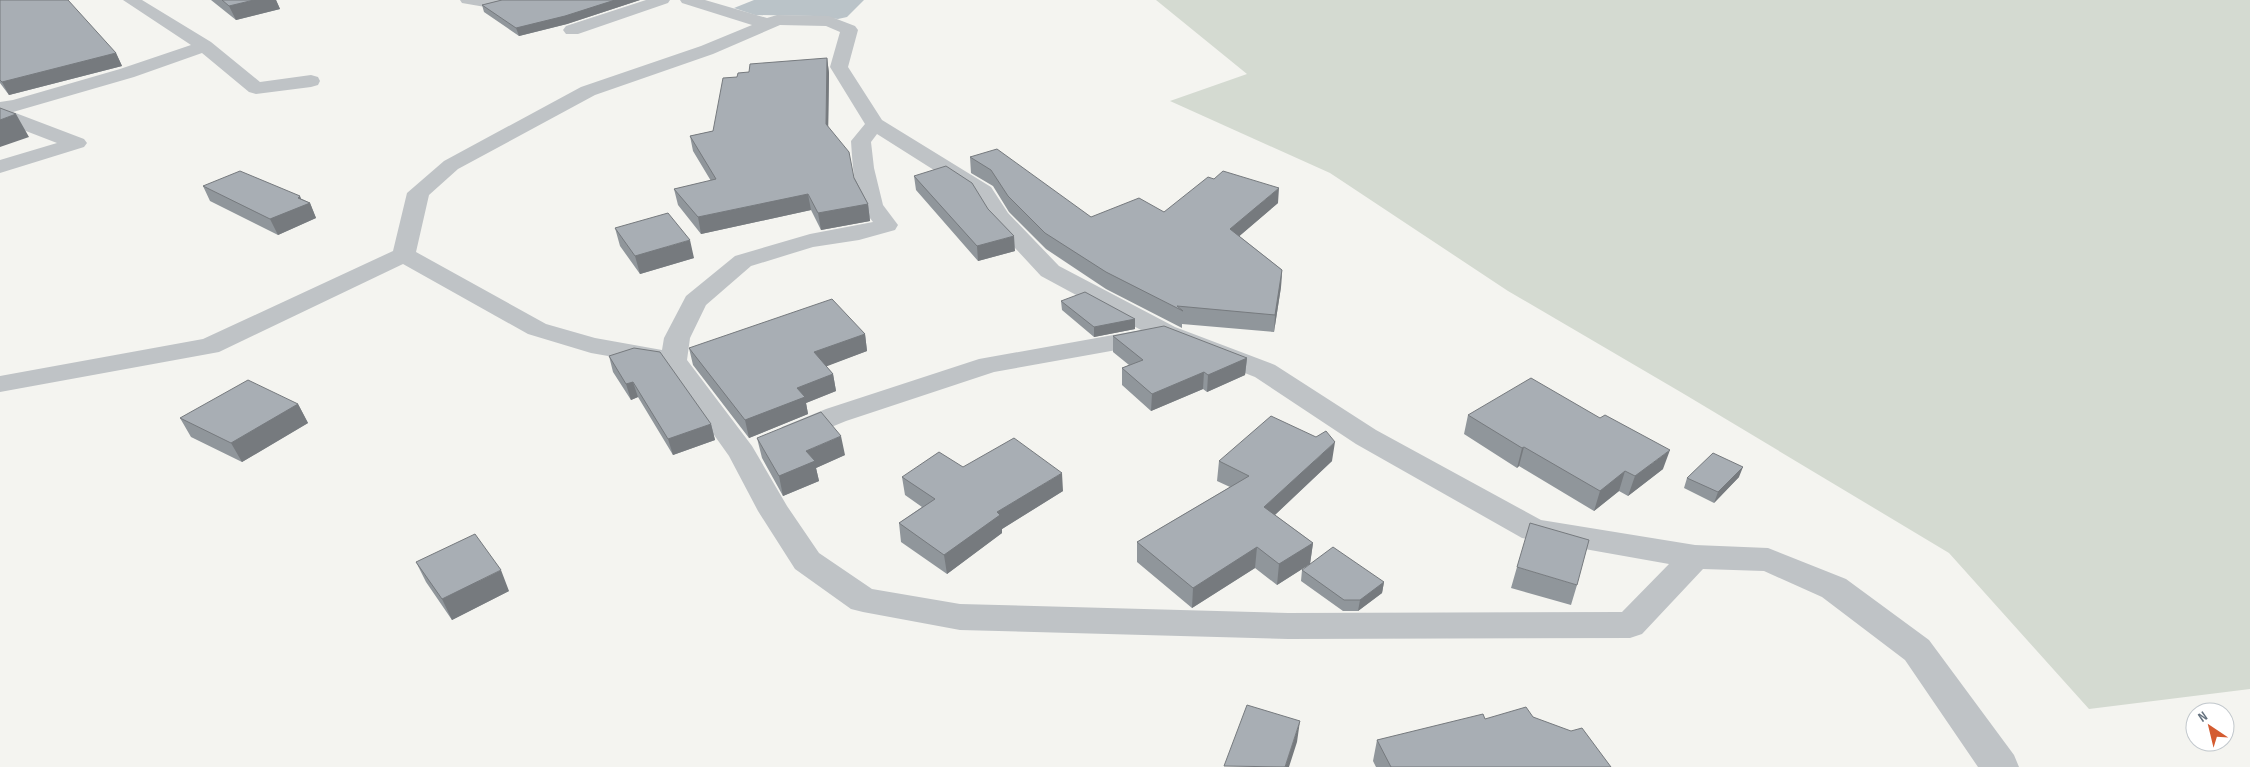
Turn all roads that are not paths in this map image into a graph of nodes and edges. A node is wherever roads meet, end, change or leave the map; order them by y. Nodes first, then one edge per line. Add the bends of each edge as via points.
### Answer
1 (131, 0) edge
2 (468, 0) edge
3 (510, 0) edge
4 (662, 0) edge
5 (688, 0) edge
6 (768, 24) junction
7 (572, 30) dead end
8 (206, 46) junction
9 (311, 81) dead end
10 (0, 108) edge
11 (0, 114) edge
12 (875, 124) junction
13 (0, 166) edge
14 (404, 255) junction
15 (1166, 333) junction
16 (674, 360) junction
17 (0, 384) edge
18 (742, 453) junction
19 (1695, 558) junction
20 (2000, 767) edge

1 - 8 street
2 - 3 street via 491,3
4 - 7 street
5 - 6 street
6 - 12 street via 777,20 829,21 849,30 839,67
6 - 14 street via 707,50 588,91 451,165 418,193
8 - 9 street via 256,88
8 - 10 street via 127,73
11 - 13 street via 77,143
12 - 15 street via 983,192 999,217 1050,271
12 - 16 street via 861,141 863,168 872,206 886,225 810,241 743,261 695,301 677,338
14 - 16 street via 537,329 591,345
14 - 17 street via 210,346
15 - 18 street via 989,365 836,415
15 - 19 street via 1264,371 1366,437 1533,530
16 - 18 street
18 - 19 street via 807,561 863,600 960,617 1288,626 1630,625
19 - 20 street via 1768,560 1834,588 1917,650

